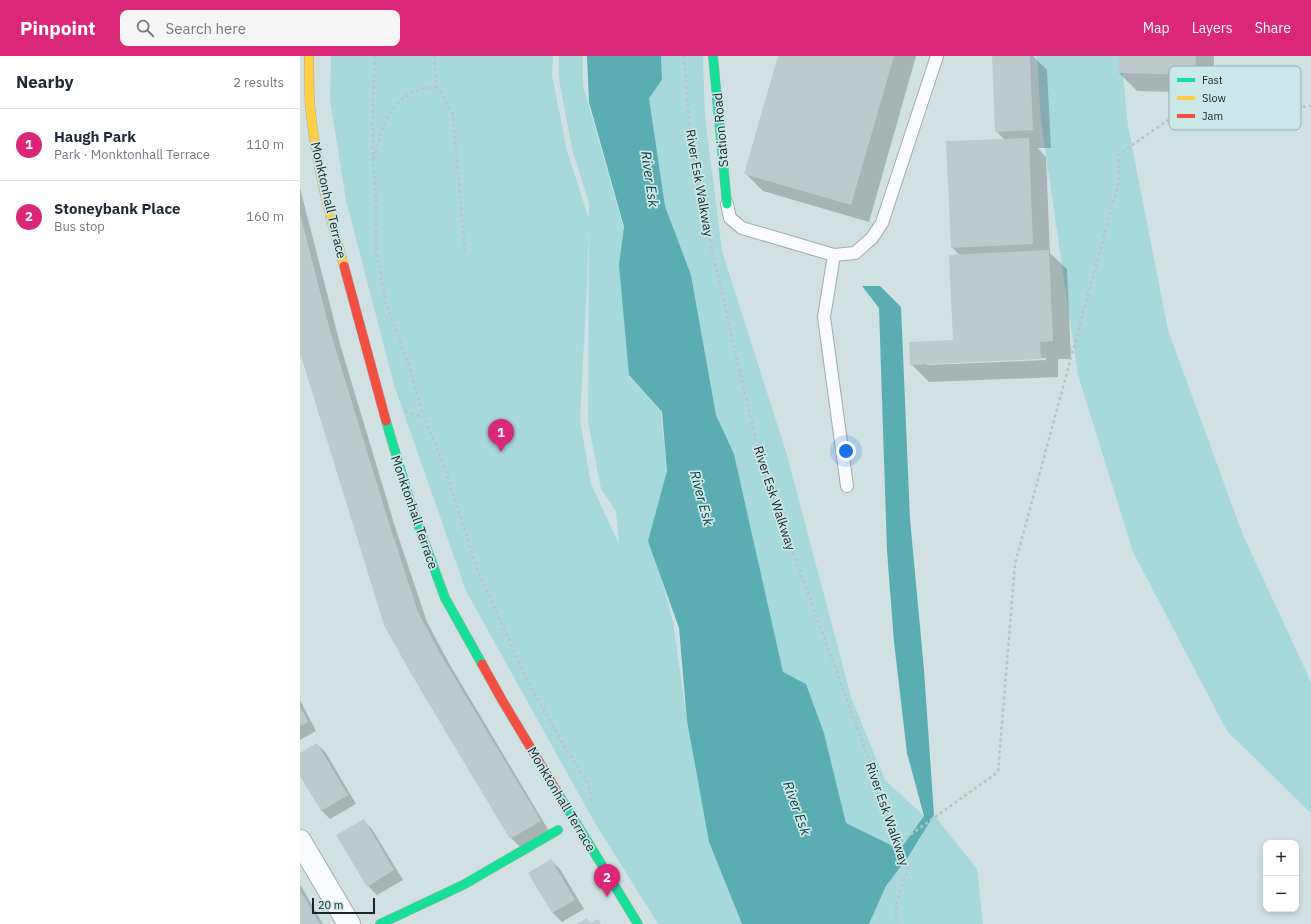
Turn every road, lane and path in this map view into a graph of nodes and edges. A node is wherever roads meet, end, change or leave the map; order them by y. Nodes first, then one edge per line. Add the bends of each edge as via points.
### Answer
1 (309, 56) edge
2 (375, 56) edge
3 (434, 56) edge
4 (684, 56) edge
5 (713, 56) edge
6 (937, 56) edge
7 (437, 86) junction
8 (1311, 106) edge
9 (1301, 107) edge
10 (1169, 119) edge
11 (373, 162) junction
12 (727, 204) joint
13 (464, 252) dead end
14 (834, 255) junction
15 (847, 486) dead end
16 (575, 821) junction
17 (558, 830) dead end
18 (300, 841) edge
19 (896, 845) junction
20 (349, 924) edge
21 (380, 924) edge
22 (638, 924) edge
23 (897, 924) edge

1 - 16 main road, Monktonhall Terrace via 310,104 325,197 412,508 445,598 502,700
2 - 11 path
3 - 7 path
4 - 19 path, River Esk Walkway via 691,146 711,246 762,467 886,807
5 - 12 main road, Station Road
6 - 14 lane via 882,223 872,238 855,253
7 - 11 path via 417,91 396,103 385,123
7 - 13 path via 453,115
8 - 9 path
10 - 19 path via 1118,155 1119,181 1015,564 998,772
11 - 16 path via 376,250 386,303 424,417 444,466 476,566 524,674 588,783 592,798 589,810
12 - 14 lane via 730,218 742,228
14 - 15 lane via 824,317
16 - 22 main road, Monktonhall Terrace
17 - 21 main road via 463,885
18 - 20 street
19 - 23 path, River Esk Walkway via 909,867 896,902

